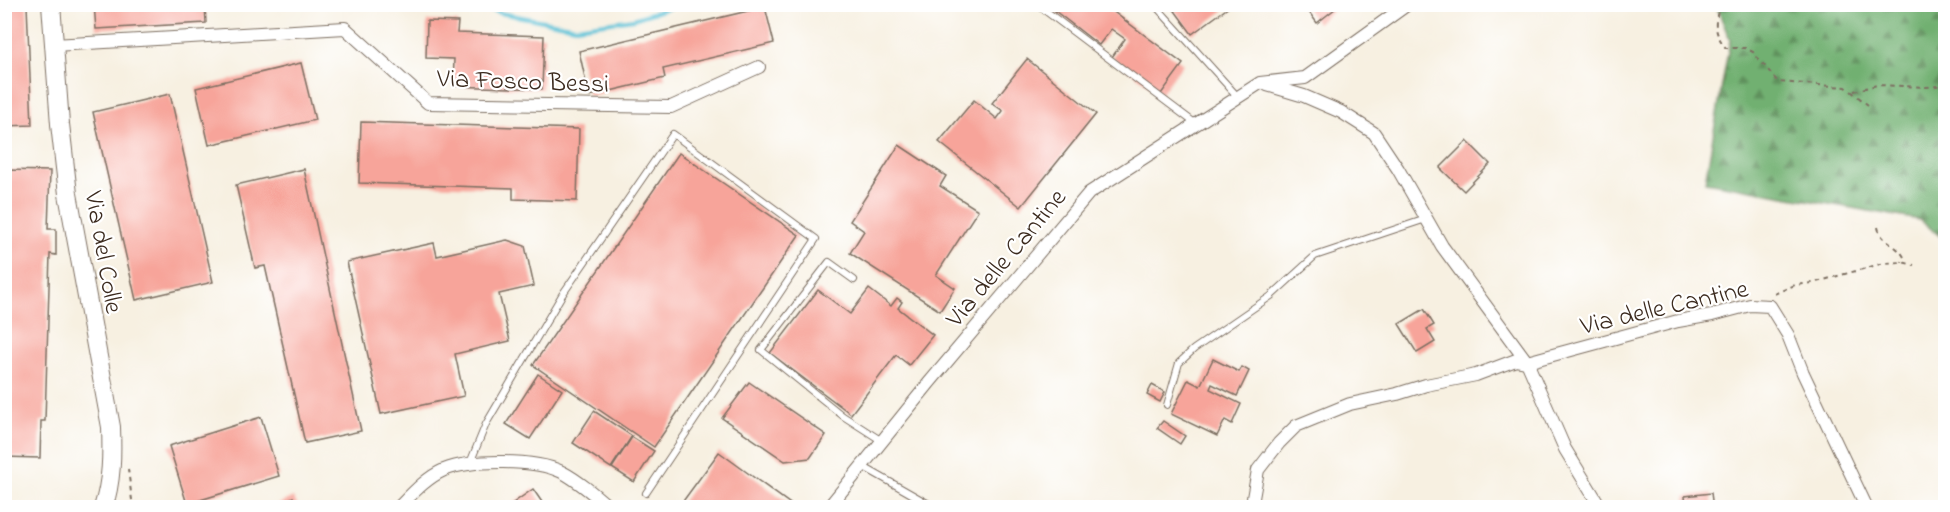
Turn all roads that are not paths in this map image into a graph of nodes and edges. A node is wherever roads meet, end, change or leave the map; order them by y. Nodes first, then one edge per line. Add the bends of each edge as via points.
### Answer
1 (51, 4) edge
2 (1154, 4) edge
3 (1408, 4) edge
4 (1043, 9) dead end
5 (54, 45) junction
6 (759, 67) dead end
7 (1260, 83) junction
8 (1238, 97) junction
9 (1197, 124) junction
10 (1426, 219) junction
11 (854, 280) dead end
12 (1527, 362) junction
13 (1167, 405) dead end
14 (882, 441) junction
15 (470, 464) junction
16 (862, 466) junction
17 (646, 493) dead end
18 (103, 507) edge
19 (398, 507) edge
20 (610, 507) edge
21 (828, 507) edge
22 (936, 507) edge
23 (1255, 507) edge
24 (1600, 507) edge
25 (1868, 507) edge

1 - 5 main road, Via del Colle
2 - 8 lane
3 - 7 street, Via delle Cantine via 1305,78
4 - 9 lane
5 - 6 street, Via Fosco Bessi via 345,28 428,103 671,107
5 - 18 main road, Via del Colle via 68,194 111,427 112,461
7 - 8 street, Via delle Cantine
7 - 10 street via 1332,108 1374,133
8 - 9 street, Via delle Cantine
9 - 14 street, Via delle Cantine via 1089,193
10 - 12 street
10 - 13 lane via 1315,256 1271,296 1179,363
11 - 14 lane via 829,262 761,350 843,416
12 - 23 street, Via delle Cantine via 1516,360 1476,375 1350,404 1296,426 1258,470
12 - 24 street via 1565,449
12 - 25 street, Via delle Cantine via 1678,321 1750,305 1770,306 1788,335
14 - 16 street, Via delle Cantine
15 - 17 lane via 486,424 556,305 673,134 816,239
15 - 19 street via 444,470 420,485
15 - 20 street via 547,467 561,472
16 - 21 street, Via delle Cantine
16 - 22 lane

